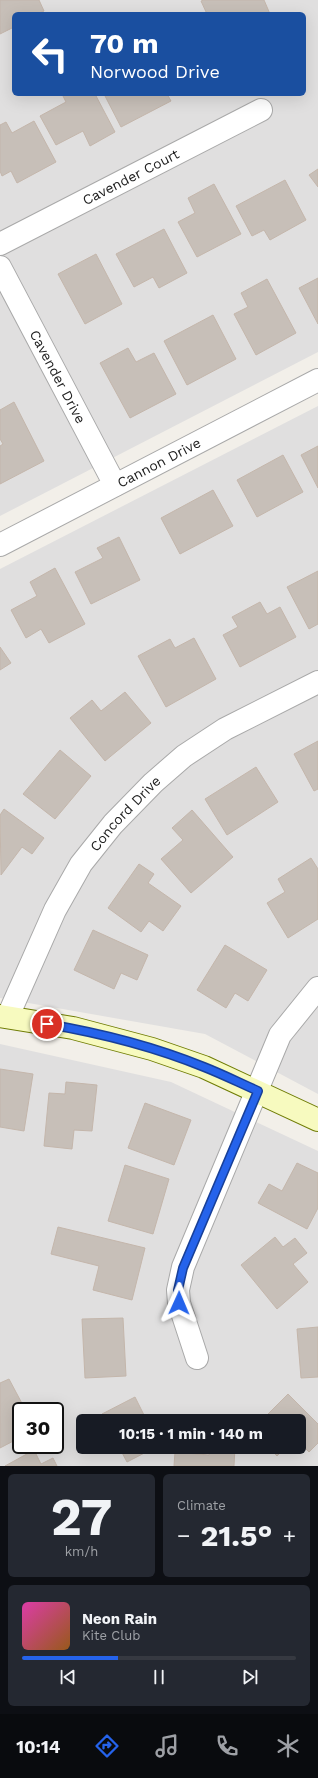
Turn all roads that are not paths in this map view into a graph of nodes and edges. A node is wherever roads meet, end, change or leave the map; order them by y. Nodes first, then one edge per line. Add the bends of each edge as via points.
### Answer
1 (261, 110) dead end
2 (0, 244) edge
3 (0, 268) edge
4 (318, 380) edge
5 (115, 486) junction
6 (0, 545) edge
7 (318, 682) edge
8 (318, 988) edge
9 (4, 1016) edge
10 (258, 1091) junction
11 (318, 1120) edge
12 (197, 1358) dead end

1 - 2 street, Cavender Court
3 - 5 street, Cavender Drive
4 - 5 street, Cannon Drive
5 - 6 street, Cannon Drive
7 - 9 street, Concord Drive via 225,729 184,756 112,824 81,864 55,910
8 - 10 street via 280,1035
9 - 10 main road via 73,1028 152,1049 204,1067
10 - 11 main road
10 - 12 street via 179,1282 179,1303

